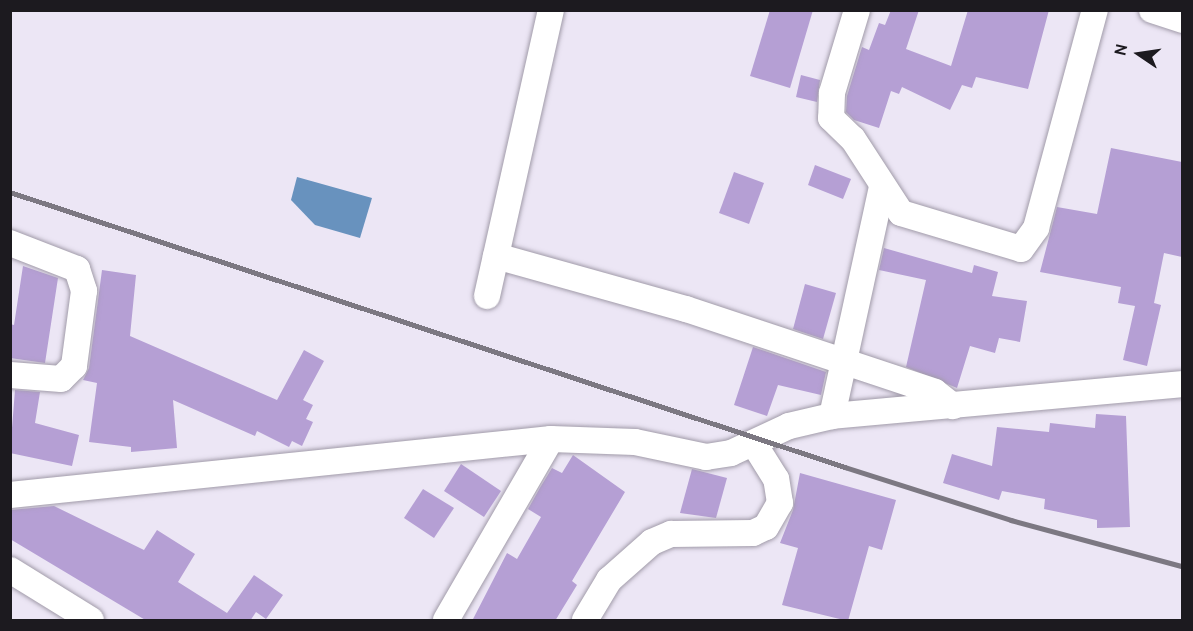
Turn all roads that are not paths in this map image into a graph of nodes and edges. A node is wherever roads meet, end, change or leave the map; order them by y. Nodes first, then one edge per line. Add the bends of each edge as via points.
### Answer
1 (551, 10) edge
2 (857, 10) edge
3 (1095, 10) edge
4 (1152, 10) edge
5 (1182, 21) edge
6 (882, 187) junction
7 (10, 243) edge
8 (496, 256) junction
9 (488, 296) dead end
10 (844, 361) junction
11 (10, 375) edge
12 (1182, 384) edge
13 (953, 406) junction
14 (832, 416) junction
15 (551, 439) junction
16 (755, 445) junction
17 (10, 495) edge
18 (10, 570) edge
19 (91, 621) edge
20 (446, 621) edge
21 (585, 621) edge

1 - 8 street
2 - 6 street via 829,115 853,139
3 - 6 street via 1036,228 1025,246 1021,249 1004,245 913,219 902,213
4 - 5 street
6 - 10 street
7 - 11 street via 77,269 84,291 74,366 60,379
8 - 9 street
8 - 10 street via 686,309
10 - 13 street via 934,392
10 - 14 street
12 - 13 street
13 - 14 street
14 - 16 street via 789,426
15 - 16 street via 635,442 706,457
15 - 17 street
15 - 20 street
16 - 21 street via 776,479 780,503 766,527 753,532 671,534 652,542 609,580
18 - 19 street

